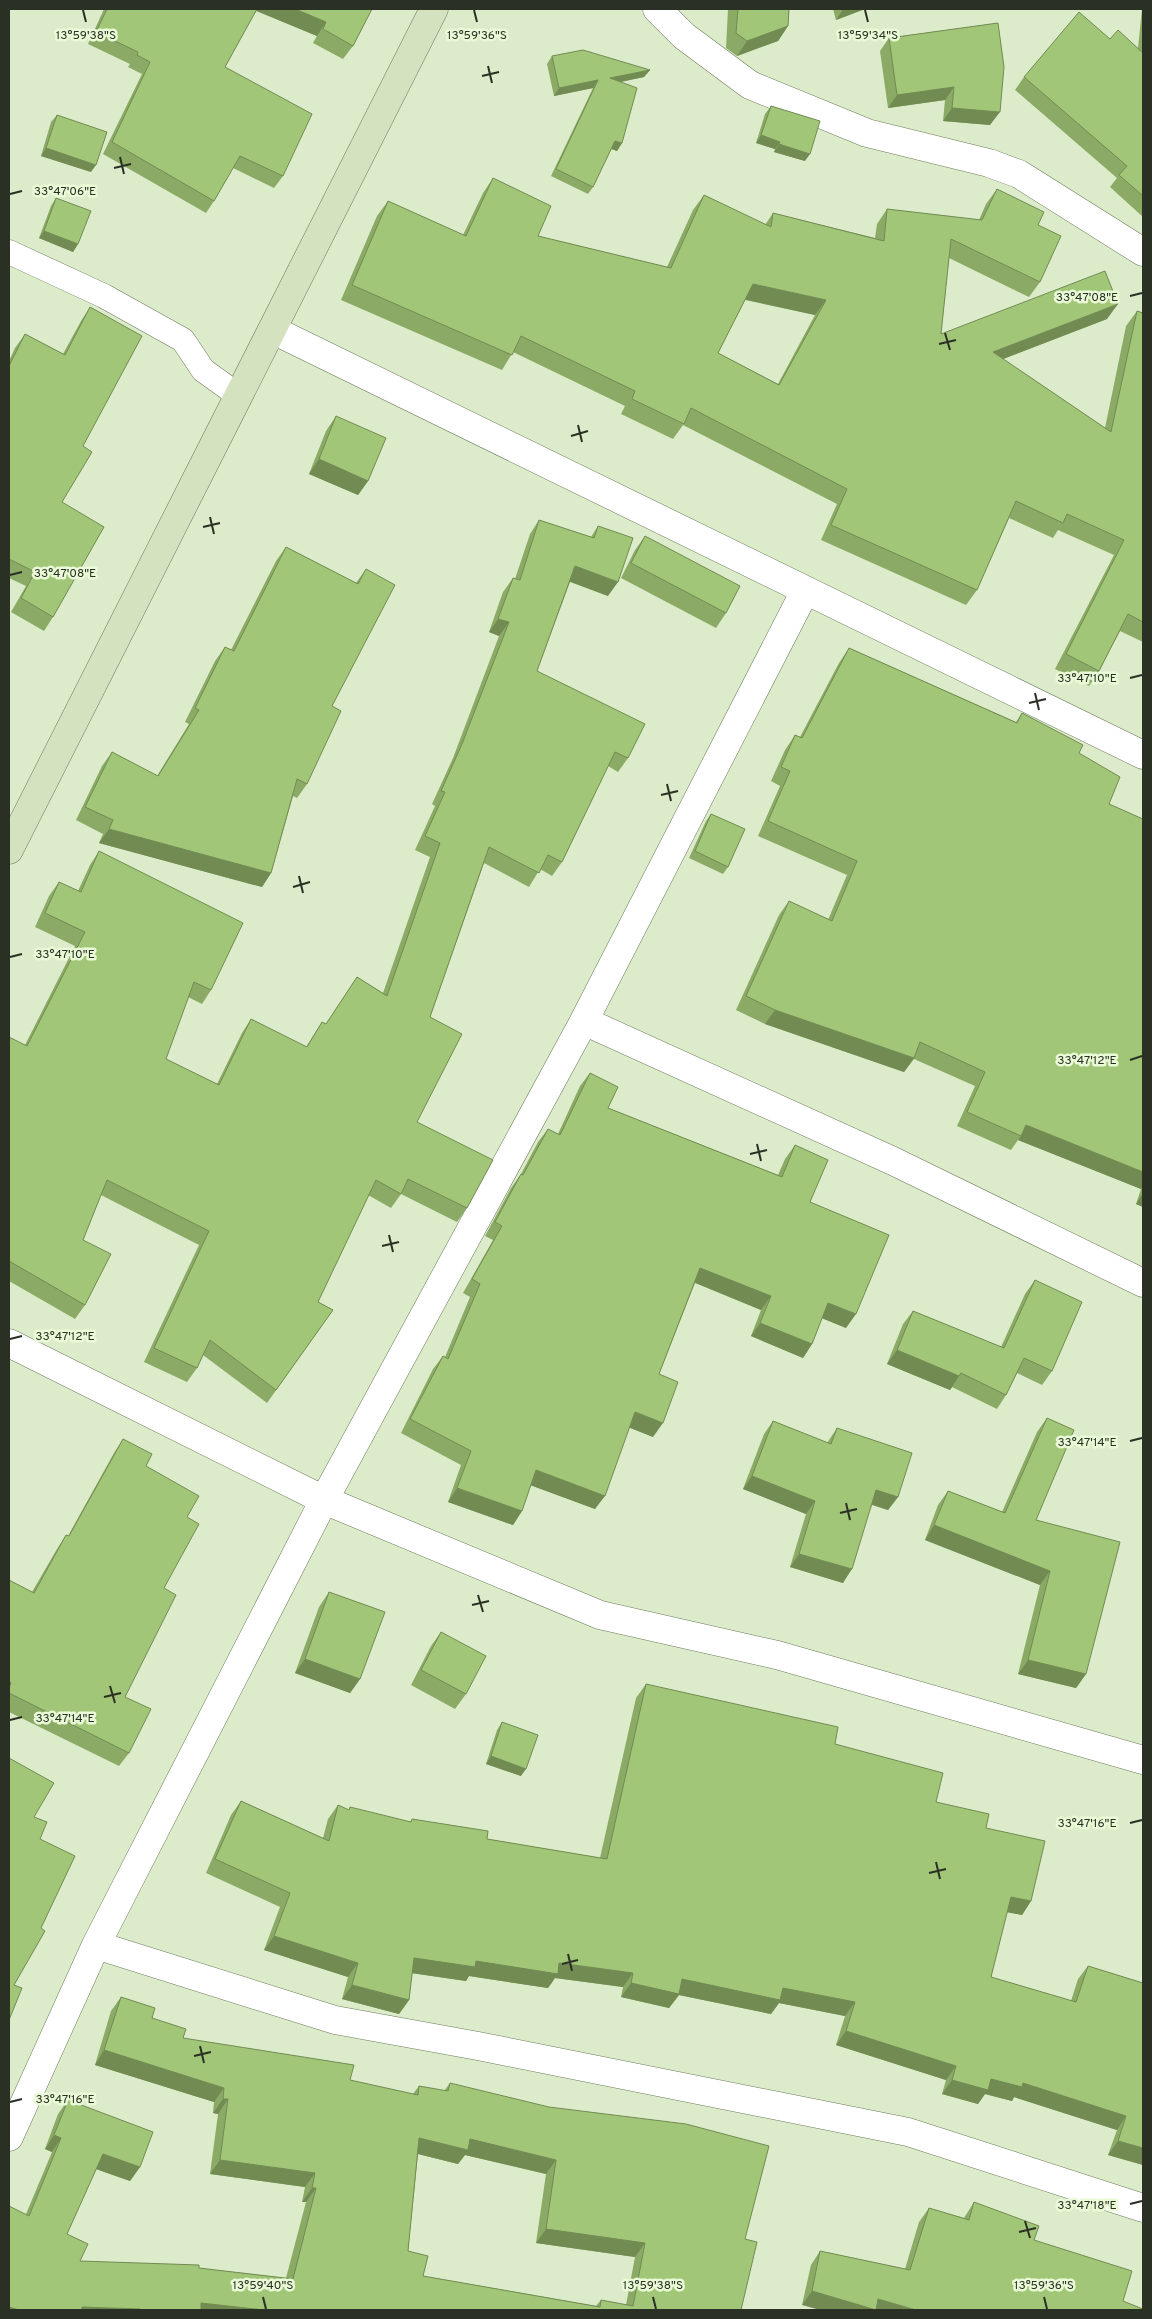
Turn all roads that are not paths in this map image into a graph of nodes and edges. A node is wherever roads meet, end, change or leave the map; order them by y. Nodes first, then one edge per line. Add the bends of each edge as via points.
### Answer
1 (434, 9) edge
2 (658, 9) edge
3 (9, 252) edge
4 (1143, 252) edge
5 (273, 330) junction
6 (239, 396) junction
7 (805, 591) junction
8 (1143, 755) edge
9 (9, 850) edge
10 (584, 1021) junction
11 (1143, 1283) edge
12 (9, 1342) edge
13 (324, 1500) junction
14 (1143, 1760) edge
15 (96, 1945) junction
16 (9, 2137) edge
17 (1143, 2208) edge

1 - 5 street
2 - 4 street via 684,36 750,85 867,134 989,163 1019,174
3 - 6 lane via 104,296 183,340 203,370
5 - 6 street
5 - 7 street
6 - 9 street
7 - 8 street
7 - 10 street
10 - 11 street via 893,1161
10 - 13 street
12 - 13 street
13 - 14 street via 600,1615 777,1655
13 - 15 street
15 - 16 street
15 - 17 street via 335,2020 908,2132

